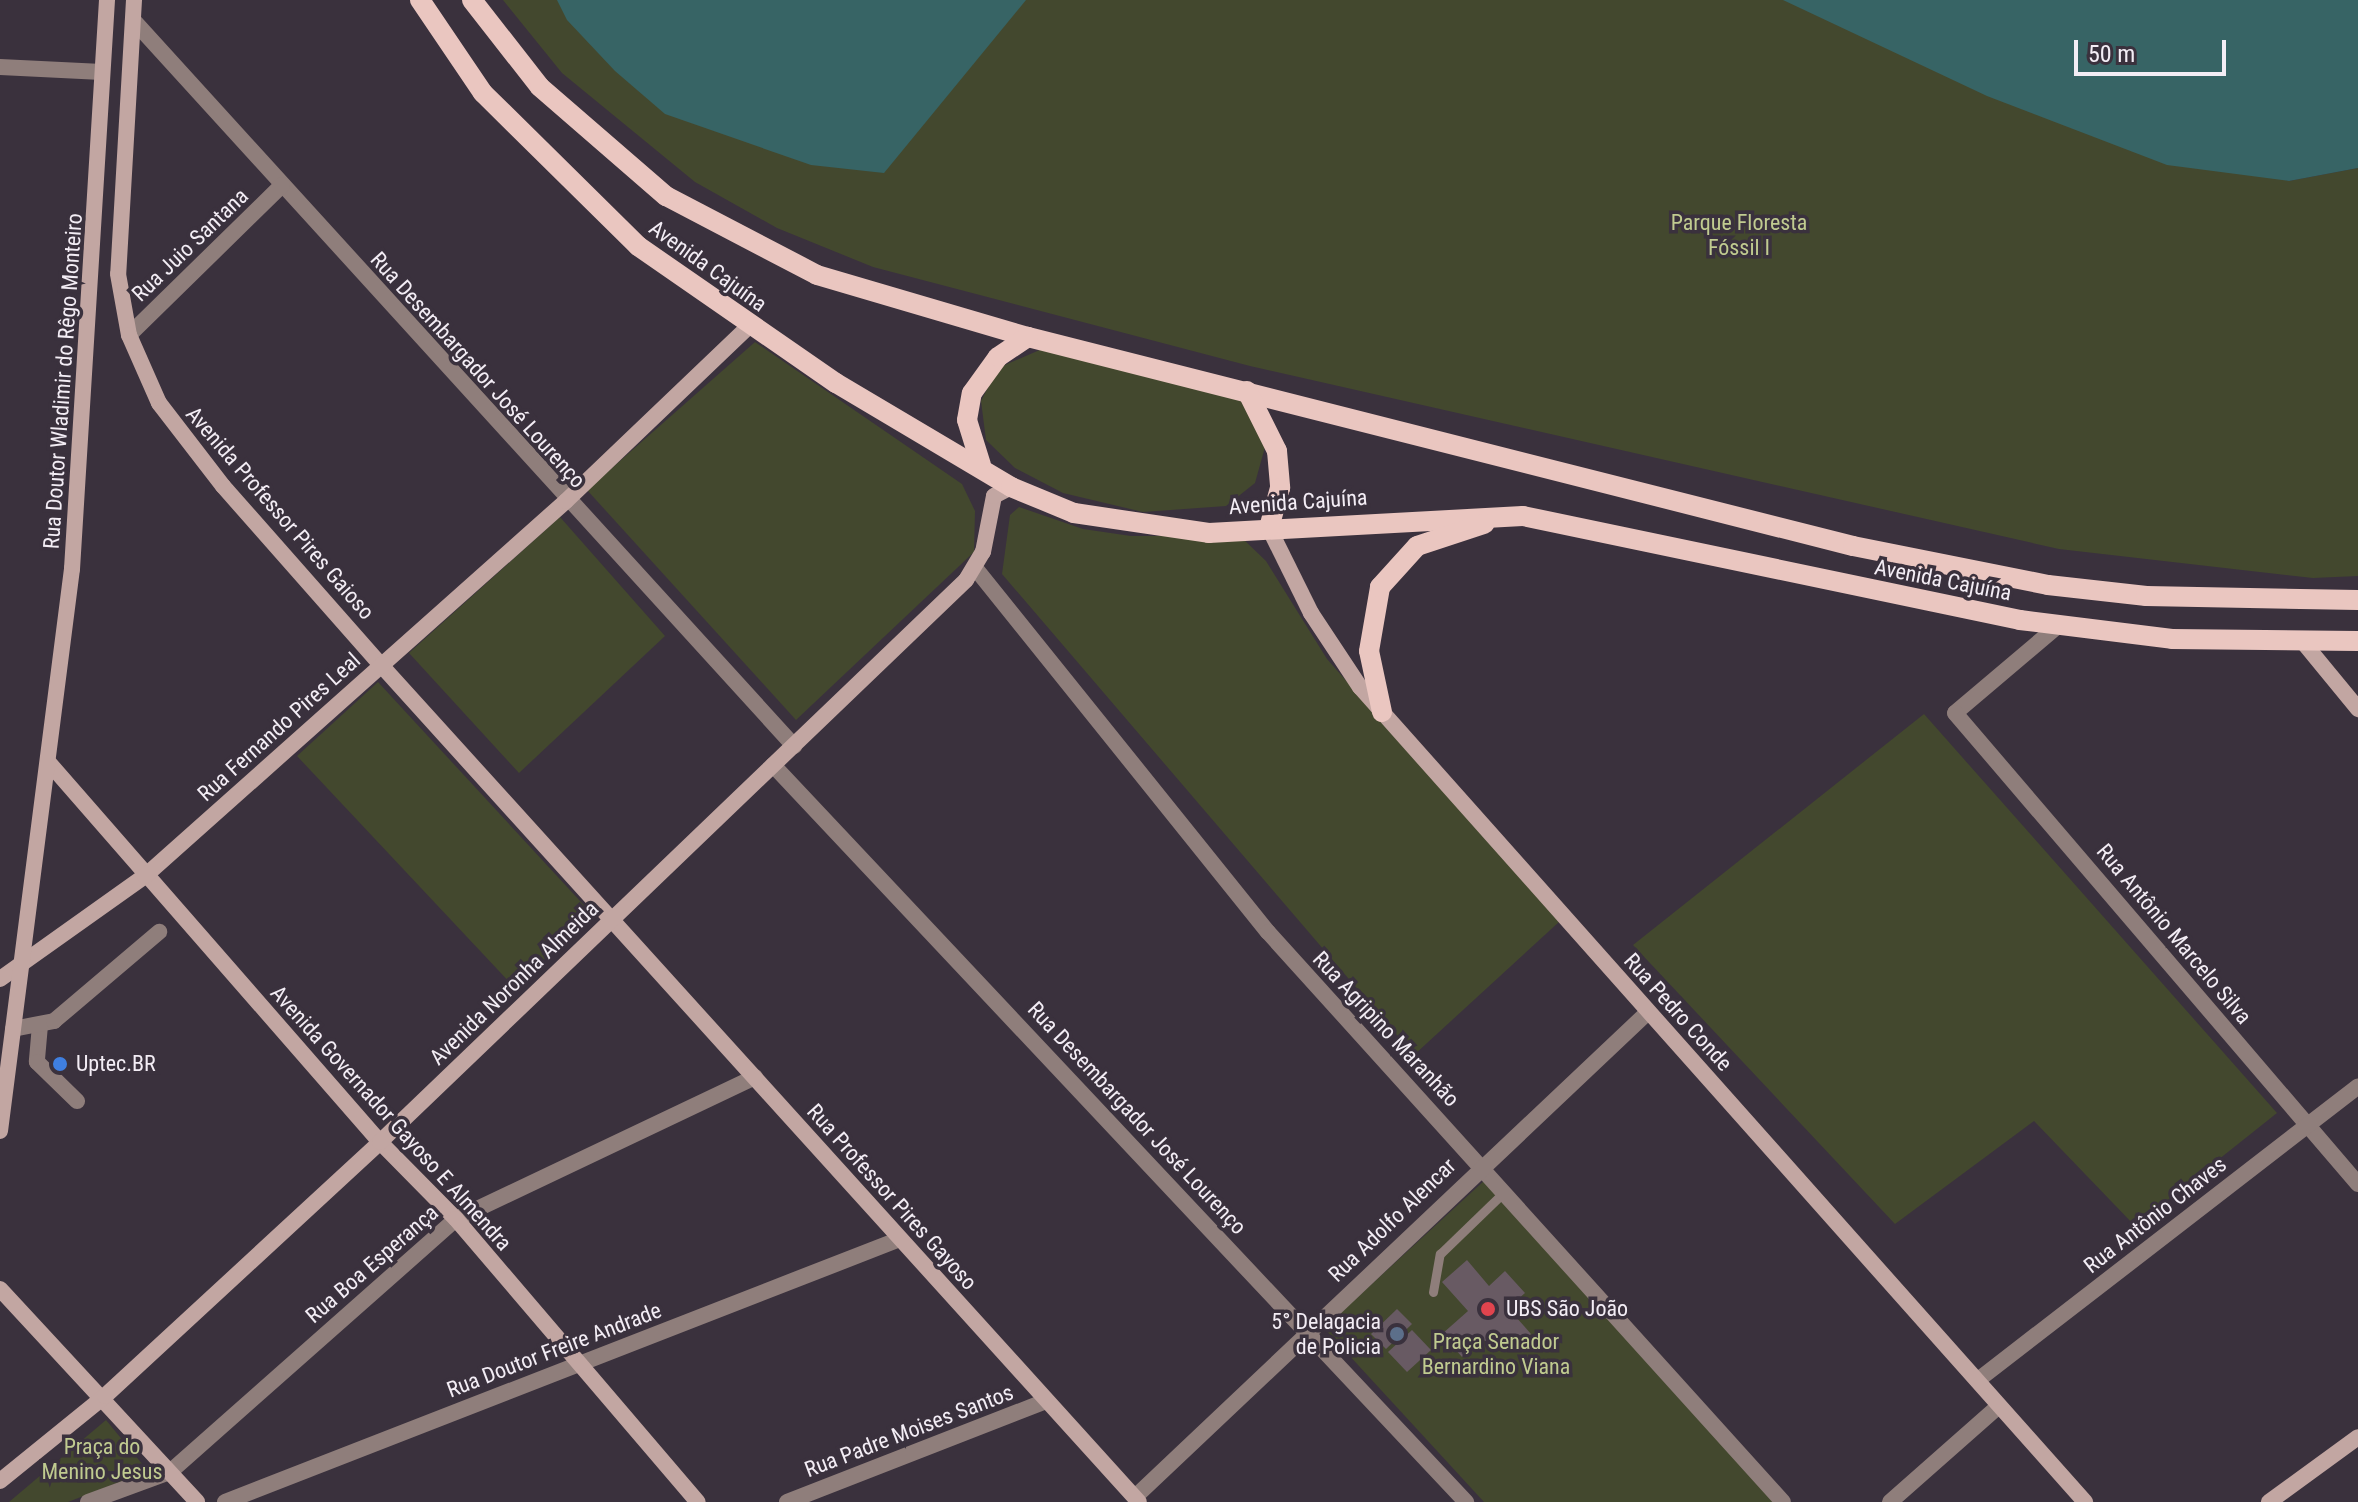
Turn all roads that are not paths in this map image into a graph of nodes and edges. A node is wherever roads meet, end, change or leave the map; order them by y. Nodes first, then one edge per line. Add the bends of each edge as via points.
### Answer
1 (107, 0) edge
2 (134, 0) edge
3 (420, 0) edge
4 (472, 0) edge
5 (133, 20) junction
6 (0, 67) edge
7 (102, 72) junction
8 (282, 185) junction
9 (749, 326) junction
10 (129, 335) junction
11 (1028, 337) junction
12 (1247, 391) junction
13 (981, 465) junction
14 (1011, 487) junction
15 (566, 501) junction
16 (1523, 516) junction
17 (1269, 528) junction
18 (976, 569) junction
19 (2358, 600) edge
20 (2059, 625) junction
21 (2358, 641) edge
22 (2303, 642) junction
23 (381, 665) junction
24 (2358, 709) edge
25 (1382, 712) junction
26 (794, 746) junction
27 (50, 764) junction
28 (773, 765) junction
29 (145, 876) junction
30 (615, 917) junction
31 (159, 932) dead end
32 (22, 960) junction
33 (0, 979) edge
34 (1648, 1012) junction
35 (40, 1025) junction
36 (13, 1029) junction
37 (755, 1077) junction
38 (2358, 1086) edge
39 (77, 1101) dead end
40 (2307, 1124) junction
41 (0, 1131) edge
42 (380, 1142) junction
43 (1482, 1165) junction
44 (2358, 1184) edge
45 (1505, 1191) junction
46 (456, 1219) junction
47 (900, 1239) junction
48 (0, 1289) edge
49 (1433, 1292) dead end
50 (1308, 1331) junction
51 (580, 1364) junction
52 (1978, 1380) junction
53 (105, 1396) junction
54 (1046, 1401) junction
55 (1999, 1406) junction
56 (2358, 1437) edge
57 (170, 1472) junction
58 (0, 1481) edge
59 (1137, 1499) edge
60 (88, 1502) edge
61 (197, 1502) edge
62 (225, 1502) edge
63 (698, 1502) edge
64 (787, 1502) edge
65 (1466, 1502) edge
66 (1783, 1502) edge
67 (1890, 1502) edge
68 (2085, 1502) edge
69 (2269, 1502) edge

1 - 7 main road, Rua Doutor Wladimir do Rêgo Monteiro
2 - 5 main road, Avenida Professor Pires Gaioso
3 - 9 main road, Avenida Cajuína via 483,93 540,155 638,246
4 - 11 main road, Avenida Cajuína via 540,87 666,196 817,275
5 - 8 street, Rua Desembargador José Lourenço
5 - 10 main road, Avenida Professor Pires Gaioso via 118,274
6 - 7 street
7 - 27 main road, Rua Doutor Wladimir do Rêgo Monteiro via 92,314
8 - 10 street, Rua Juio Santana
8 - 15 street, Rua Desembargador José Lourenço
9 - 13 main road, Avenida Cajuína
9 - 15 main road, Rua Fernando Pires Leal
10 - 23 main road, Avenida Professor Pires Gaioso via 159,403 190,446
11 - 12 main road, Avenida Cajuína
11 - 13 main road via 998,357 972,393 967,420
12 - 17 main road via 1277,451 1280,488
12 - 19 main road, Avenida Cajuína via 1853,546 2048,585 2227,601
13 - 14 main road, Avenida Cajuína
14 - 17 main road, Avenida Cajuína via 1074,513 1146,529
14 - 18 main road via 990,505
15 - 23 main road, Rua Fernando Pires Leal
15 - 26 street, Rua Desembargador José Lourenço
16 - 17 main road, Avenida Cajuína
16 - 20 main road, Avenida Cajuína
16 - 25 main road via 1438,536 1388,572 1369,628 1370,668
17 - 25 main road, Rua Pedro Conde via 1311,613
18 - 26 main road, Avenida Noronha Almeida
18 - 43 street, Rua Agripino Maranhão via 1268,932
20 - 22 main road, Avenida Cajuína via 2172,639
20 - 40 street, Rua Antônio Marcelo Silva via 1955,713
21 - 22 main road, Avenida Cajuína
22 - 24 main road
23 - 29 main road, Rua Fernando Pires Leal
23 - 30 main road, Avenida Professor Pires Gaioso
25 - 34 main road, Rua Pedro Conde
26 - 28 main road, Avenida Noronha Almeida
27 - 29 main road, Avenida Governador Gayoso E Almendra
27 - 32 main road, Rua Doutor Wladimir do Rêgo Monteiro
28 - 30 main road, Avenida Noronha Almeida
28 - 50 street, Rua Desembargador José Lourenço
29 - 32 main road, Rua Fernando Pires Leal
29 - 42 main road, Avenida Governador Gayoso E Almendra
30 - 37 main road, Rua Professor Pires Gayoso
30 - 42 main road, Avenida Noronha Almeida
31 - 35 street via 54,1021
32 - 33 main road, Rua Fernando Pires Leal
32 - 36 main road, Rua Doutor Wladimir do Rêgo Monteiro
34 - 43 street, Rua Adolfo Alencar
34 - 52 main road, Rua Pedro Conde
35 - 36 street
35 - 39 street via 37,1062
36 - 41 main road, Rua Doutor Wladimir do Rêgo Monteiro
37 - 46 street, Rua Boa Esperança
37 - 47 main road, Rua Professor Pires Gayoso
38 - 40 street, Rua Antônio Chaves
40 - 44 street, Rua Antônio Marcelo Silva
40 - 52 street, Rua Antônio Chaves
42 - 46 main road, Avenida Governador Gayoso E Almendra
42 - 53 main road, Avenida Noronha Almeida
43 - 45 street, Rua Agripino Maranhão
43 - 50 street, Rua Adolfo Alencar
45 - 49 lane via 1440,1254
45 - 66 street, Rua Agripino Maranhão
46 - 51 main road, Avenida Governador Gayoso E Almendra
46 - 57 street, Rua Boa Esperança
47 - 51 street, Rua Doutor Freire Andrade
47 - 54 main road, Rua Professor Pires Gayoso
48 - 53 main road
50 - 59 street, Rua Adolfo Alencar
50 - 65 street, Rua Desembargador José Lourenço
51 - 62 street, Rua Doutor Freire Andrade
51 - 63 main road, Avenida Governador Gayoso E Almendra
52 - 55 main road, Rua Pedro Conde
53 - 57 main road
53 - 58 main road, Avenida Noronha Almeida
54 - 59 main road, Rua Professor Pires Gayoso
54 - 64 street, Rua Padre Moises Santos
55 - 67 street
55 - 68 main road, Rua Pedro Conde
56 - 69 main road
57 - 60 street, Rua Boa Esperança
57 - 61 main road

